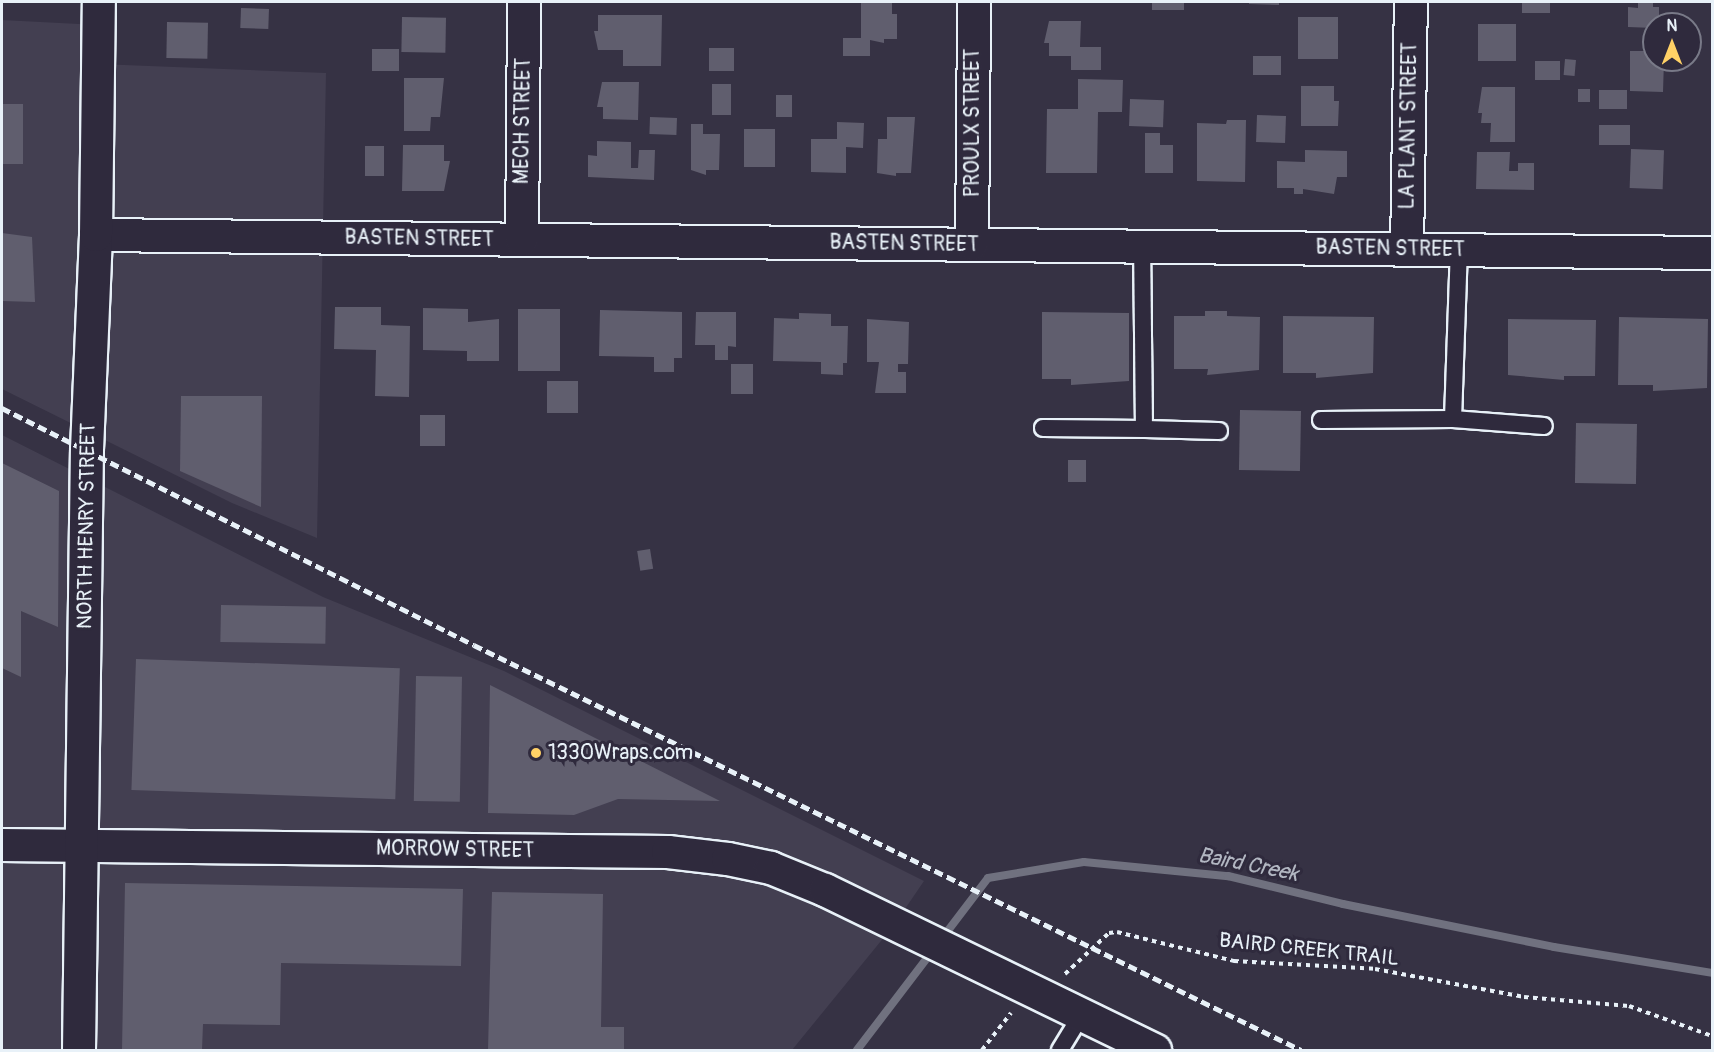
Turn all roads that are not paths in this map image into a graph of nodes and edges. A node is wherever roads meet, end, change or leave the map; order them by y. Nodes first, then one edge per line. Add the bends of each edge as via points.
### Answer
1 (99, 2) edge
2 (524, 2) edge
3 (974, 2) edge
4 (1411, 2) edge
5 (96, 235) junction
6 (522, 240) junction
7 (972, 244) junction
8 (1142, 244) junction
9 (1407, 250) junction
10 (1459, 250) junction
11 (1713, 253) edge
12 (1453, 419) junction
13 (1321, 420) dead end
14 (1544, 426) dead end
15 (1043, 428) dead end
16 (1144, 429) junction
17 (1219, 431) dead end
18 (2, 845) edge
19 (83, 846) junction
20 (1082, 1014) junction
21 (79, 1050) edge
22 (1060, 1050) edge
23 (1155, 1050) edge

1 - 5 street, NORTH HENRY STREET
2 - 6 street, MECH STREET
3 - 7 street, PROULX STREET
4 - 9 street, LA PLANT STREET
5 - 6 street, BASTEN STREET
5 - 19 street, NORTH HENRY STREET via 87,450
6 - 7 street, BASTEN STREET
7 - 8 street, BASTEN STREET
8 - 9 street, BASTEN STREET
8 - 16 lane
9 - 10 street, BASTEN STREET
10 - 11 street, BASTEN STREET
10 - 12 lane
12 - 13 lane
12 - 14 lane
15 - 16 lane
16 - 17 lane
18 - 19 street, MORROW STREET
19 - 20 street, MORROW STREET via 668,852 771,868
19 - 21 street, NORTH HENRY STREET
20 - 22 lane
20 - 23 street

